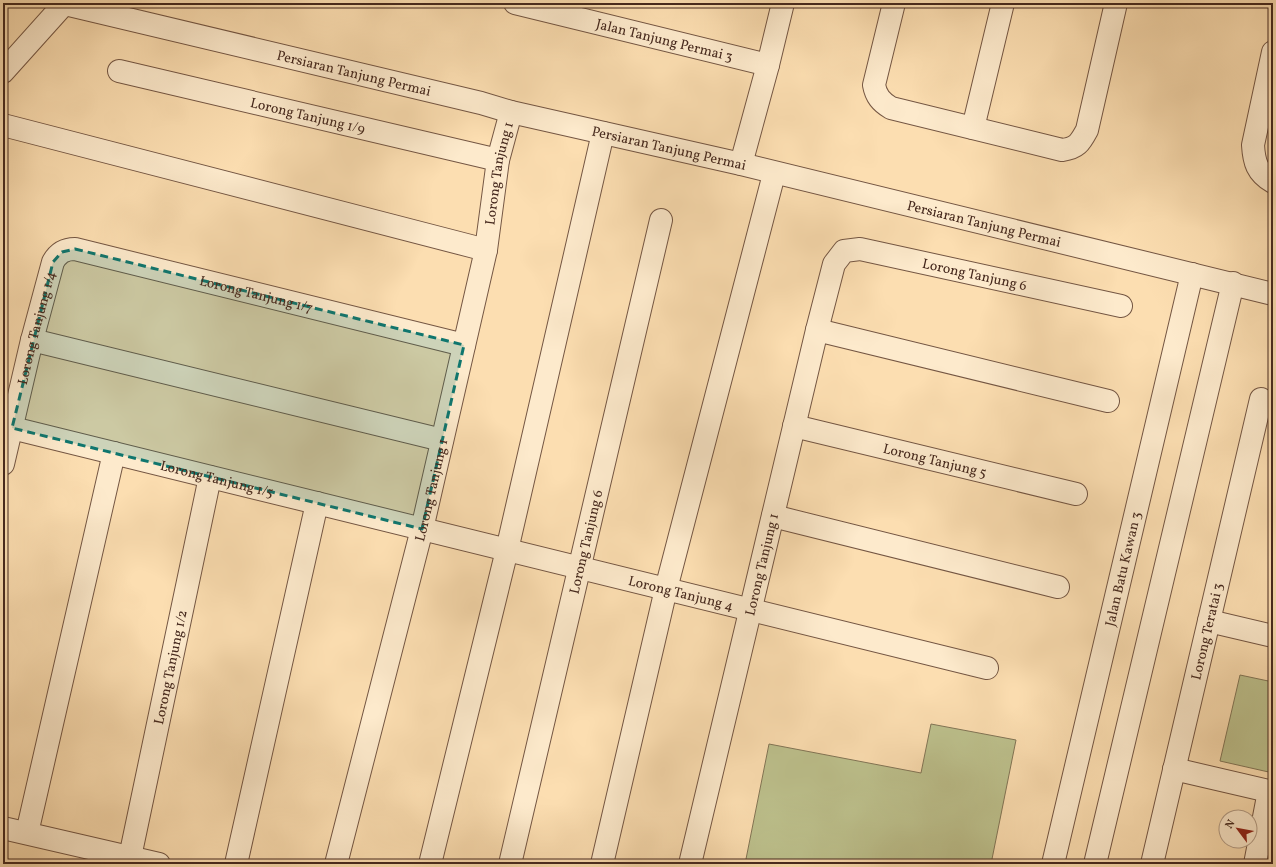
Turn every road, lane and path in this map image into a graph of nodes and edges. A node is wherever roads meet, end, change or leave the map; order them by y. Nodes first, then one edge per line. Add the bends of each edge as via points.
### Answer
1 (65, 3) edge
2 (515, 3) edge
3 (783, 3) edge
4 (894, 3) edge
5 (1003, 3) edge
6 (1116, 3) edge
7 (1273, 52) edge
8 (768, 65) junction
9 (119, 71) dead end
10 (3, 72) edge
11 (511, 112) junction
12 (3, 125) edge
13 (973, 128) junction
14 (603, 133) junction
15 (498, 160) junction
16 (741, 164) junction
17 (774, 174) junction
18 (1273, 182) edge
19 (661, 220) dead end
20 (486, 250) junction
21 (54, 262) joint
22 (834, 264) joint
23 (1192, 274) junction
24 (1233, 283) junction
25 (1273, 294) edge
26 (1121, 306) dead end
27 (817, 330) junction
28 (32, 340) junction
29 (464, 345) junction
30 (1261, 399) dead end
31 (1108, 401) dead end
32 (794, 426) junction
33 (12, 428) junction
34 (442, 440) junction
35 (114, 453) junction
36 (3, 464) edge
37 (210, 477) junction
38 (1076, 494) dead end
39 (317, 503) junction
40 (773, 516) junction
41 (422, 529) junction
42 (507, 550) junction
43 (580, 568) junction
44 (1058, 587) dead end
45 (666, 589) junction
46 (750, 610) junction
47 (1208, 621) junction
48 (1273, 636) edge
49 (987, 668) dead end
50 (1174, 769) junction
51 (1271, 792) edge
52 (3, 828) edge
53 (27, 833) junction
54 (130, 857) junction
55 (159, 864) edge
56 (236, 864) edge
57 (336, 864) edge
58 (430, 864) edge
59 (510, 864) edge
60 (602, 864) edge
61 (690, 864) edge
62 (1053, 864) edge
63 (1095, 864) edge
64 (1152, 864) edge
65 (1255, 864) edge

1 - 10 street
1 - 11 street, Persiaran Tanjung Permai
2 - 8 street, Jalan Tanjung Permai 3
3 - 8 street
4 - 13 street via 874,85 876,94 882,103 890,108
5 - 13 street
6 - 13 street via 1087,130 1081,141 1072,149 1062,150
7 - 18 street via 1253,145 1258,170
8 - 16 street
9 - 15 street, Lorong Tanjung 1/9
11 - 14 street, Persiaran Tanjung Permai
11 - 15 street, Lorong Tanjung 1
12 - 20 street
14 - 16 street, Persiaran Tanjung Permai
14 - 42 street
15 - 20 street, Lorong Tanjung 1
16 - 17 street, Persiaran Tanjung Permai
17 - 23 street, Persiaran Tanjung Permai
17 - 45 street
19 - 43 street, Lorong Tanjung 6
20 - 29 street, Lorong Tanjung 1
21 - 28 street, Lorong Tanjung 1/4
21 - 29 street, Lorong Tanjung 1/7 via 56,256 62,252 75,250
22 - 26 street, Lorong Tanjung 6 via 844,251 860,249
22 - 27 street, Lorong Tanjung 1
23 - 24 street, Persiaran Tanjung Permai
23 - 62 street, Jalan Batu Kawan 3
24 - 25 street, Persiaran Tanjung Permai
24 - 63 street
27 - 31 street
27 - 32 street, Lorong Tanjung 1
28 - 33 street, Lorong Tanjung 1/4
28 - 34 street
29 - 34 street, Lorong Tanjung 1
30 - 47 street, Lorong Teratai 3
32 - 38 street, Lorong Tanjung 5
32 - 40 street, Lorong Tanjung 1
33 - 35 street, Lorong Tanjung 1/5
33 - 36 street, Lorong Tanjung 1/4
34 - 41 street, Lorong Tanjung 1
35 - 37 street, Lorong Tanjung 1/5
35 - 53 street
37 - 39 street, Lorong Tanjung 1/5
37 - 54 street, Lorong Tanjung 1/2
39 - 41 street, Lorong Tanjung 1/5
39 - 56 street
40 - 44 street
40 - 46 street, Lorong Tanjung 1
41 - 42 street, Lorong Tanjung 4
41 - 57 street, Lorong Tanjung 1
42 - 43 street, Lorong Tanjung 4
42 - 58 street
43 - 45 street, Lorong Tanjung 4
43 - 59 street, Lorong Tanjung 6
45 - 46 street, Lorong Tanjung 4
45 - 60 street
46 - 49 street, Lorong Tanjung 4
46 - 61 street, Lorong Tanjung 1
47 - 48 street
47 - 50 street, Lorong Teratai 3
50 - 51 street
50 - 64 street, Lorong Teratai 3
51 - 65 street
52 - 53 street
53 - 54 street
54 - 55 street

